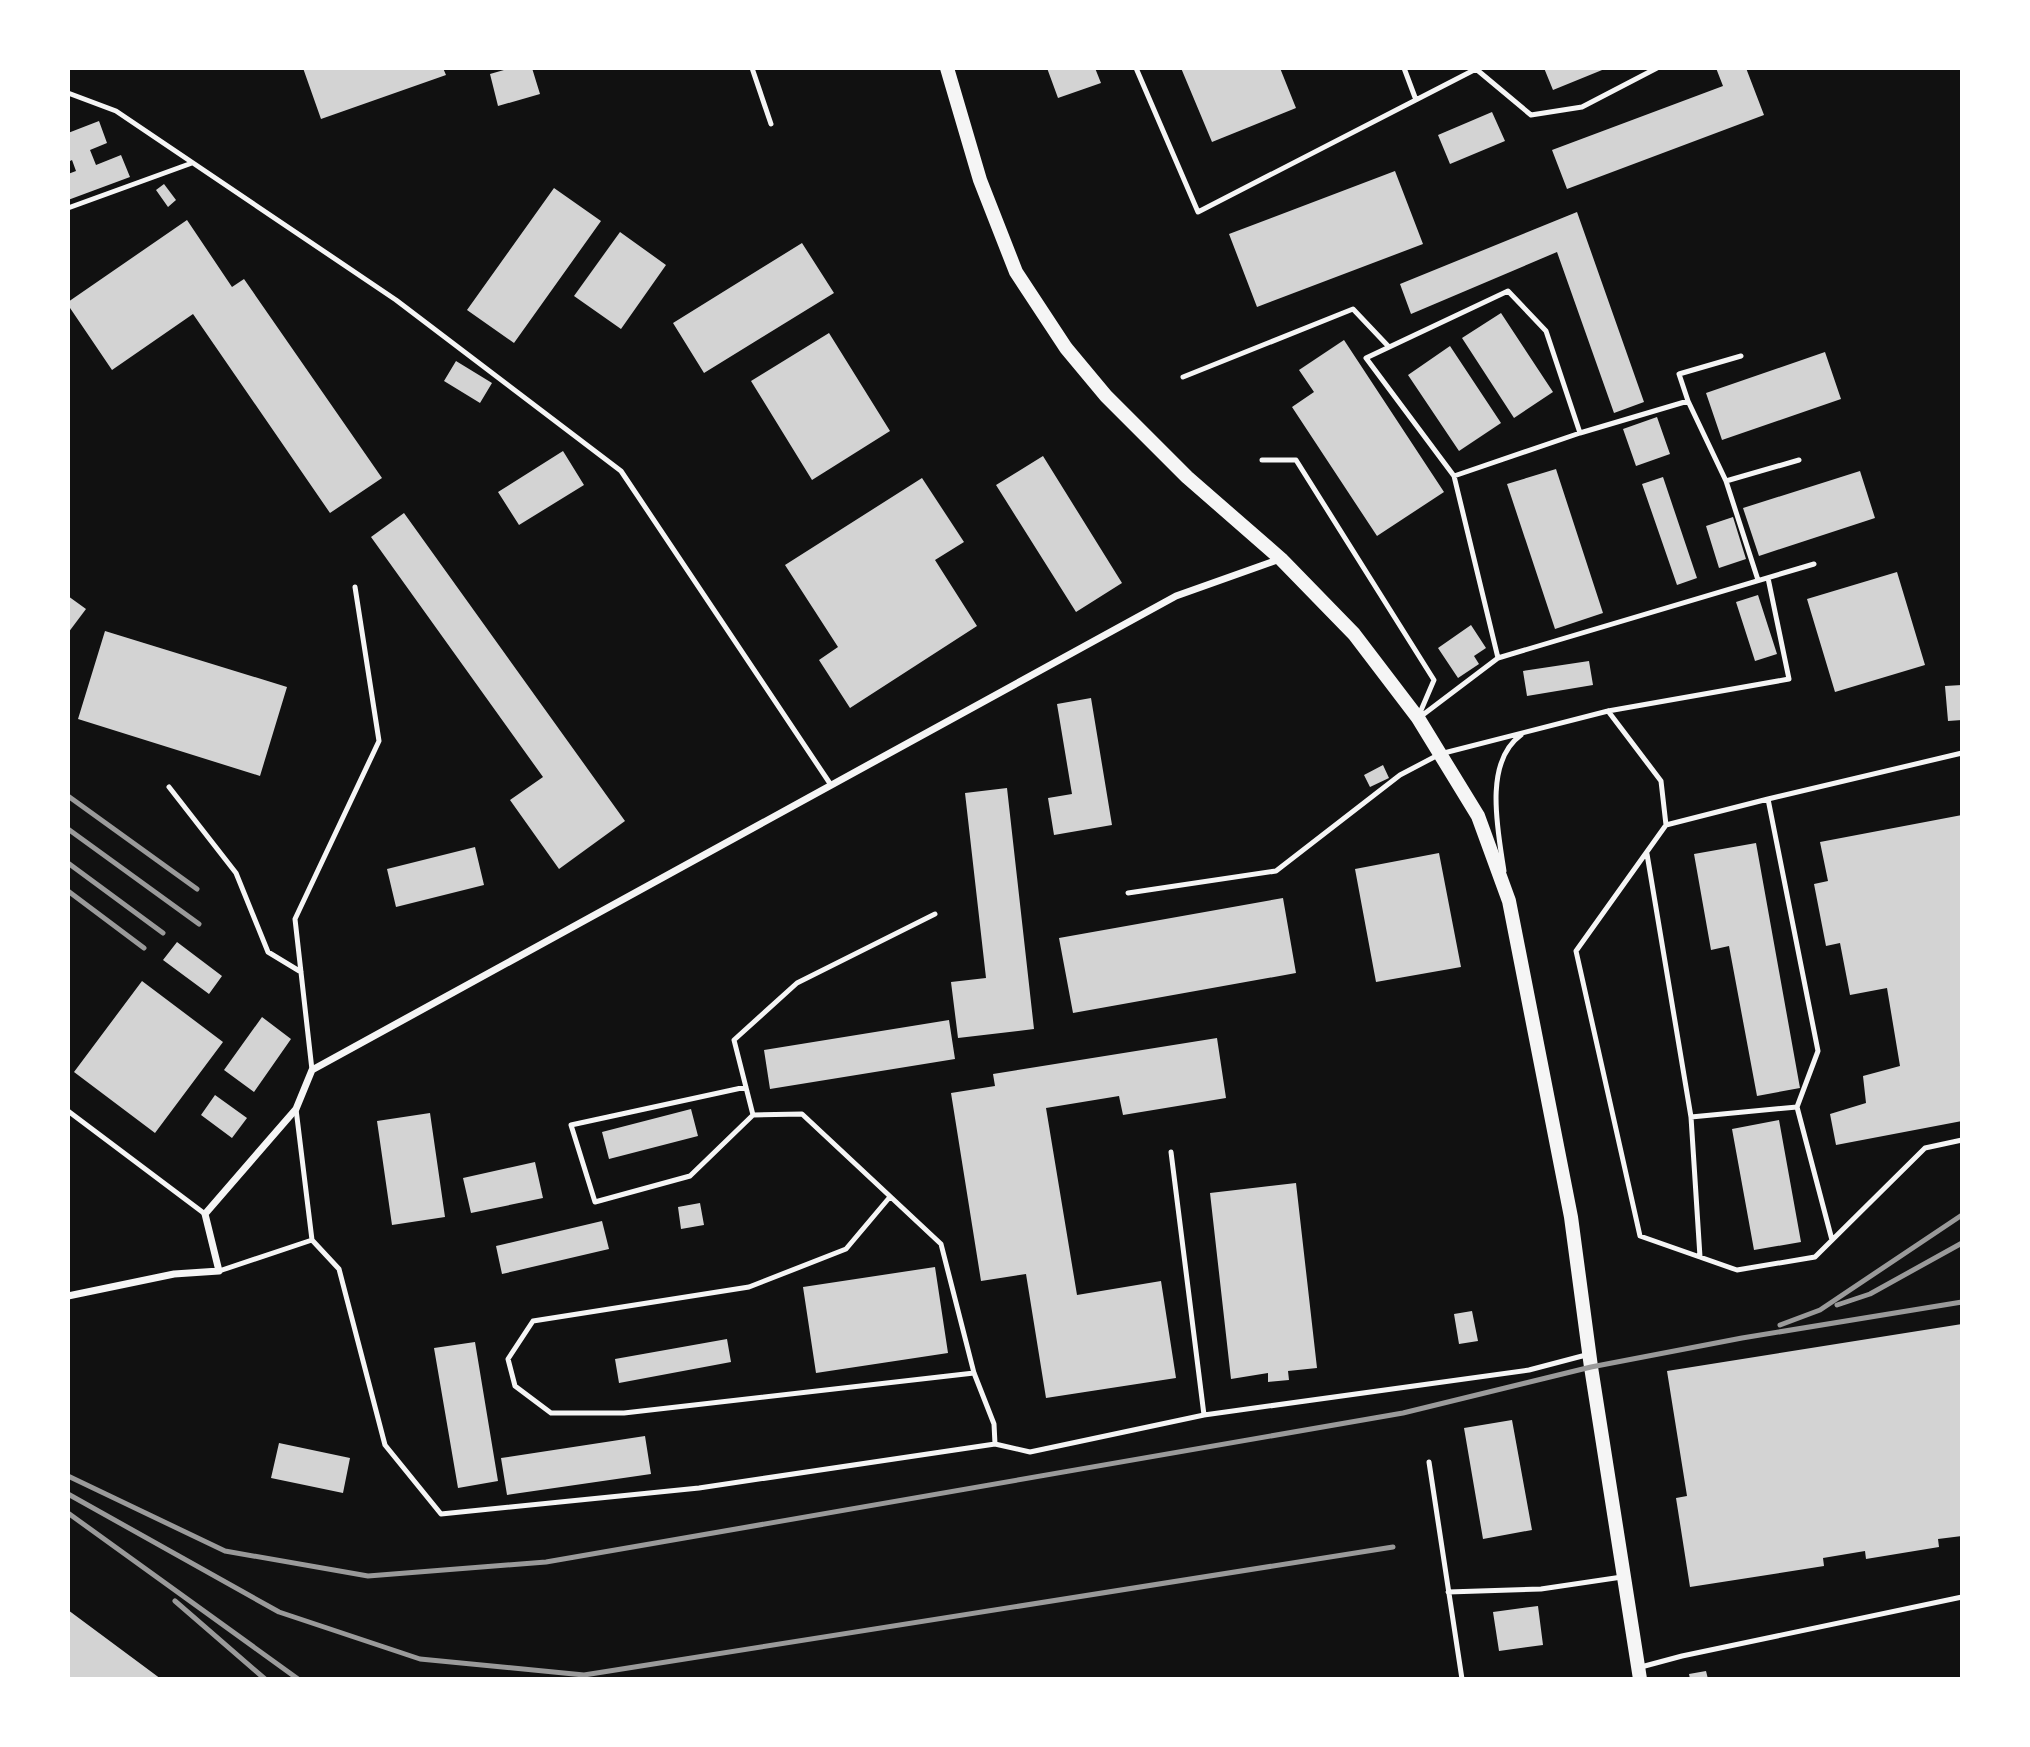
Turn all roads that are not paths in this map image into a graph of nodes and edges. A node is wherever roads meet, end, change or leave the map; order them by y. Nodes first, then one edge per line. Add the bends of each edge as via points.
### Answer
1 (752, 68) edge
2 (947, 68) edge
3 (1136, 68) edge
4 (1404, 68) edge
5 (1657, 68) edge
6 (1475, 69) edge
7 (68, 93) edge
8 (1416, 100) junction
9 (771, 124) dead end
10 (192, 163) junction
11 (68, 208) edge
12 (1389, 347) junction
13 (1741, 356) dead end
14 (1183, 377) dead end
15 (1688, 401) junction
16 (1580, 433) junction
17 (1262, 460) dead end
18 (1799, 460) dead end
19 (1454, 477) junction
20 (1727, 481) junction
21 (1281, 559) junction
22 (1814, 564) dead end
23 (1768, 578) junction
24 (1758, 580) junction
25 (355, 587) dead end
26 (1498, 658) junction
27 (1608, 711) junction
28 (1418, 718) junction
29 (1525, 732) junction
30 (1962, 753) edge
31 (1440, 754) junction
32 (831, 785) junction
33 (169, 787) dead end
34 (1768, 799) junction
35 (1666, 825) junction
36 (1647, 854) junction
37 (1128, 892) dead end
38 (1509, 901) junction
39 (935, 914) dead end
40 (301, 972) junction
41 (312, 1070) junction
42 (746, 1087) junction
43 (1797, 1107) junction
44 (296, 1109) junction
45 (68, 1111) edge
46 (752, 1115) junction
47 (1691, 1116) junction
48 (1962, 1140) edge
49 (1171, 1152) dead end
50 (889, 1198) junction
51 (205, 1214) junction
52 (312, 1240) junction
53 (1832, 1240) junction
54 (1700, 1257) junction
55 (219, 1271) junction
56 (68, 1296) edge
57 (1590, 1354) junction
58 (974, 1373) junction
59 (1204, 1415) junction
60 (995, 1444) junction
61 (1429, 1462) dead end
62 (1625, 1577) junction
63 (1448, 1592) junction
64 (1962, 1597) edge
65 (1639, 1673) edge
66 (1462, 1679) edge

1 - 9 lane
2 - 21 main road via 980,180 1016,272 1066,348 1187,477
3 - 8 lane via 1198,212
4 - 8 lane
5 - 6 lane via 1582,107 1531,115
6 - 8 lane
7 - 10 lane via 116,111
10 - 11 lane
10 - 32 lane via 396,300 621,471
12 - 14 lane via 1353,309
12 - 16 lane via 1508,291 1546,331
12 - 19 lane via 1366,358
13 - 15 lane via 1679,374
15 - 16 lane
15 - 20 lane
16 - 19 lane
17 - 28 lane via 1296,460 1434,680
18 - 20 lane
19 - 26 lane
20 - 24 lane
21 - 28 main road via 1353,634
21 - 32 street via 1176,596
22 - 23 lane
23 - 24 lane
23 - 27 lane via 1789,679
24 - 26 lane
25 - 40 lane via 379,741 295,919
26 - 28 lane
27 - 29 lane
27 - 35 lane via 1661,780
28 - 31 main road
29 - 31 lane
29 - 38 lane via 1510,743 1498,773 1495,811
30 - 34 lane
31 - 37 lane via 1400,775 1276,871
31 - 38 main road via 1478,816
32 - 41 street
33 - 40 lane via 236,873 268,952
34 - 35 lane
34 - 43 lane via 1818,1051
35 - 36 lane
36 - 47 lane
36 - 54 lane via 1576,951 1640,1236
38 - 57 main road via 1571,1217
39 - 42 lane via 797,983 734,1040
40 - 41 lane
41 - 44 street
42 - 46 lane
42 - 46 lane via 570,1125 595,1202 690,1176
43 - 47 lane
43 - 53 lane
44 - 51 street
44 - 52 lane
45 - 51 lane
46 - 50 lane via 802,1114
47 - 54 lane
48 - 53 lane via 1925,1148
49 - 59 lane
50 - 58 lane via 941,1244
50 - 58 lane via 846,1250 749,1287 533,1321 508,1359 514,1386 551,1413 624,1413
51 - 55 street
52 - 55 lane
52 - 60 lane via 339,1269 385,1445 441,1514 699,1488
53 - 54 lane via 1815,1257 1737,1270
55 - 56 street via 174,1274
57 - 59 lane via 1529,1370
57 - 62 main road
58 - 60 lane via 994,1423
59 - 60 lane via 1030,1452
61 - 63 lane
62 - 63 lane via 1541,1589
62 - 65 main road
63 - 66 lane
64 - 65 lane via 1682,1656

